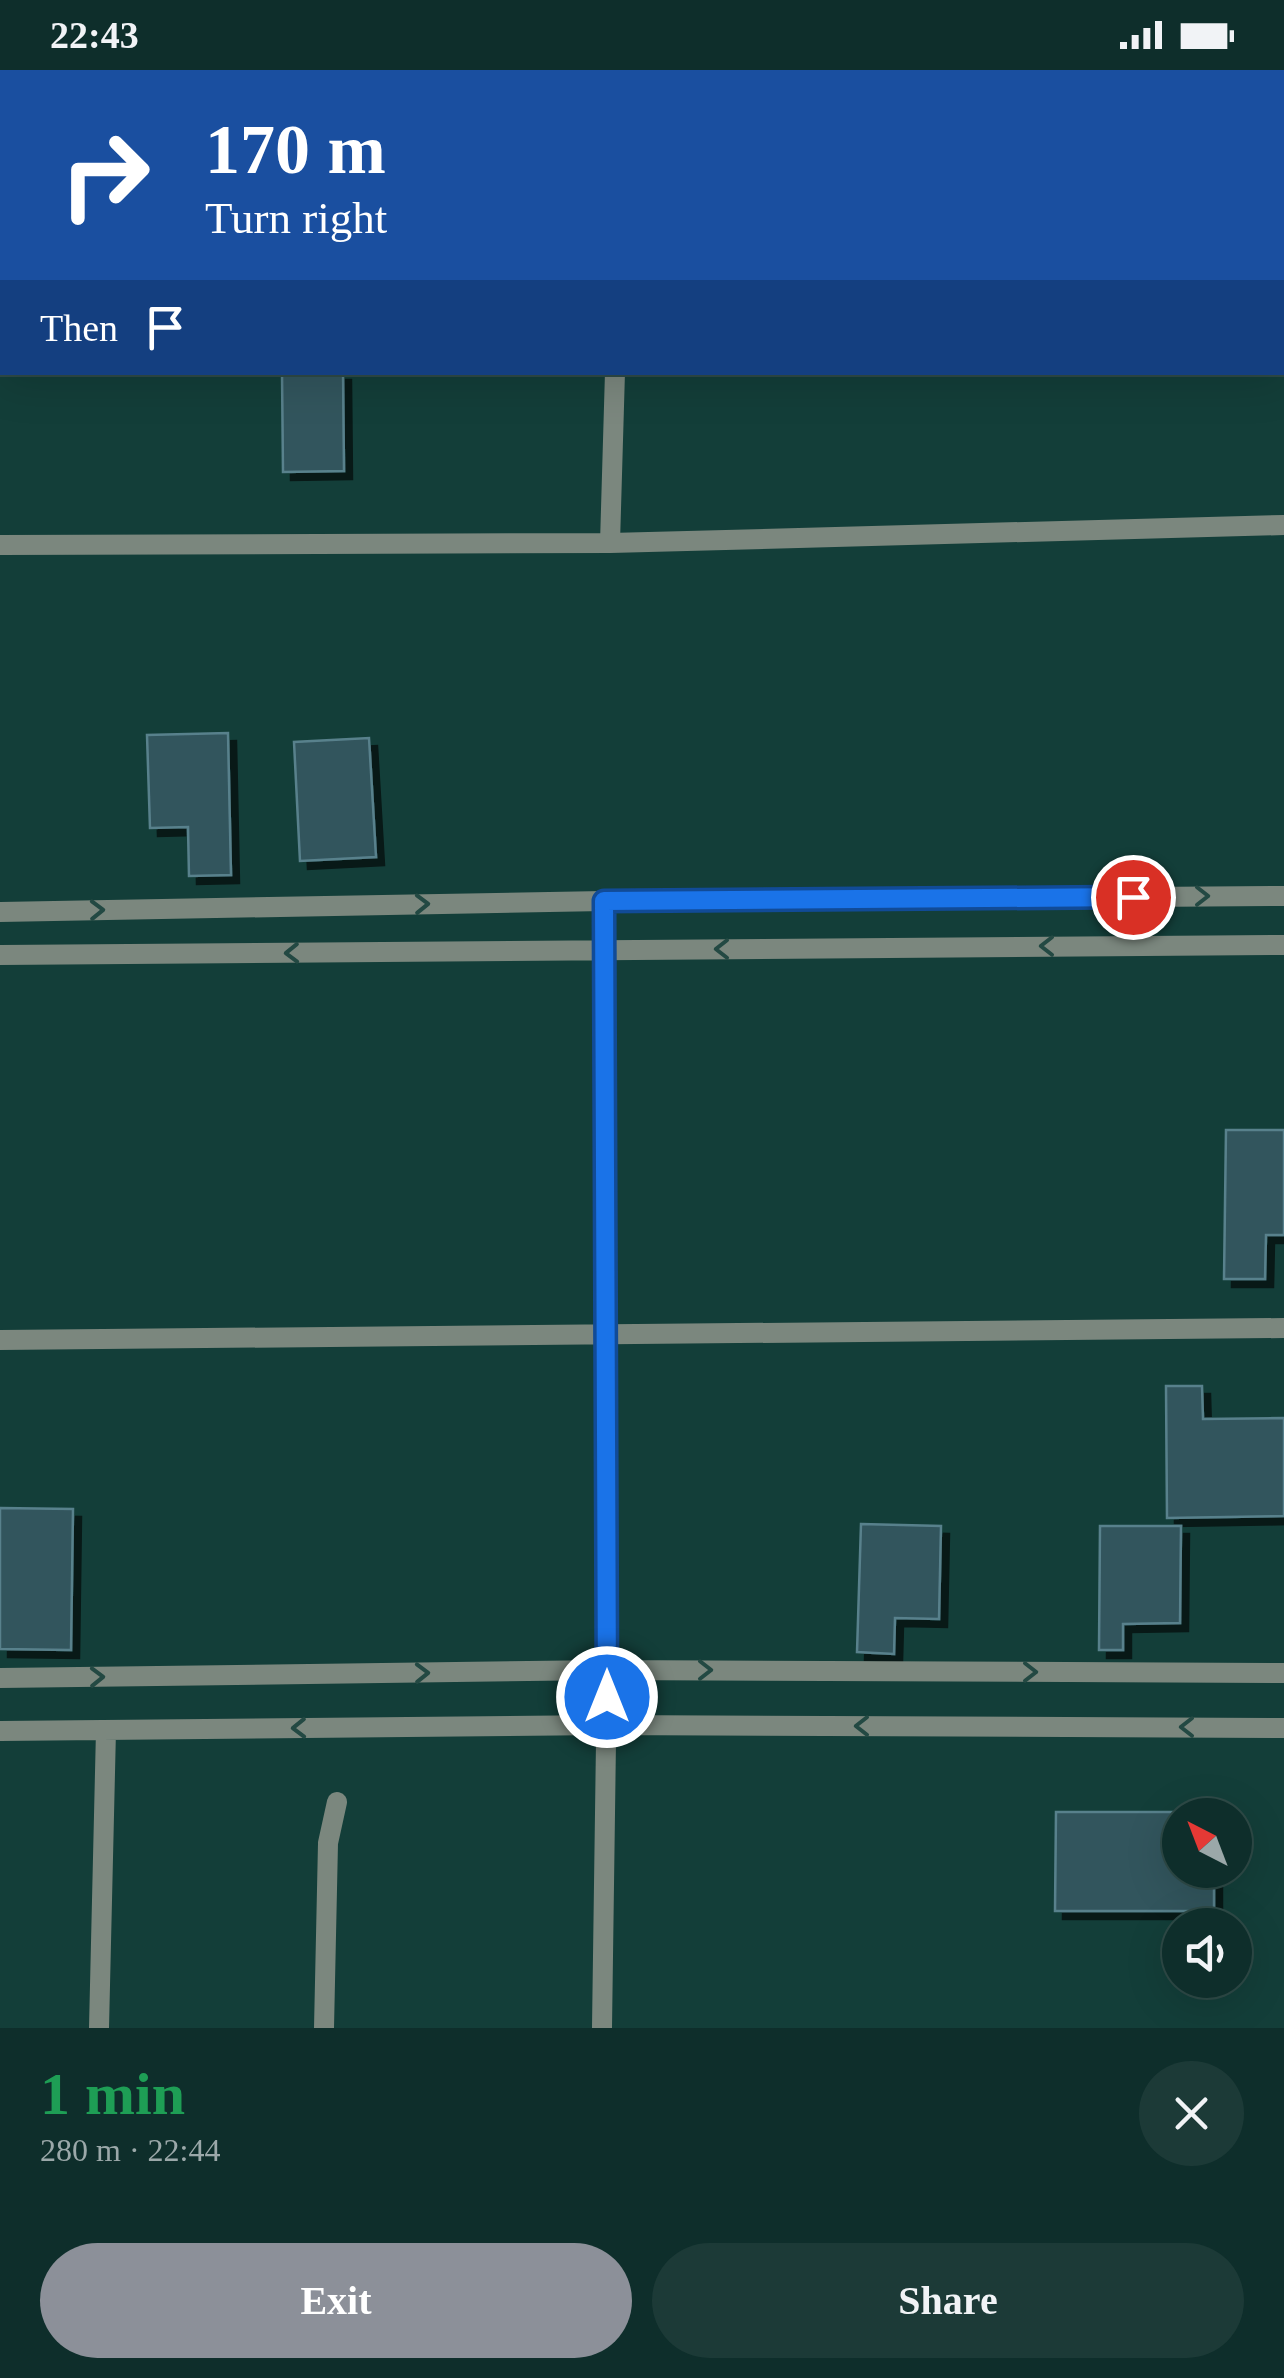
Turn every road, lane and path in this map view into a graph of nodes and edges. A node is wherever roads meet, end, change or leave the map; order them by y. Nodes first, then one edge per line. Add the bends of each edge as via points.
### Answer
1 (616, 375) edge
2 (1284, 525) edge
3 (610, 543) junction
4 (0, 545) edge
5 (1284, 896) edge
6 (604, 901) junction
7 (0, 912) edge
8 (1284, 945) edge
9 (604, 950) junction
10 (0, 955) edge
11 (1284, 1328) edge
12 (606, 1335) junction
13 (0, 1340) edge
14 (607, 1670) junction
15 (1284, 1673) edge
16 (0, 1678) edge
17 (606, 1725) junction
18 (1284, 1728) edge
19 (106, 1730) junction
20 (0, 1731) edge
21 (337, 1802) dead end
22 (99, 2028) edge
23 (324, 2028) edge
24 (602, 2028) edge

1 - 3 street
2 - 3 street
3 - 4 street
6 -> 5 street
7 -> 6 street
6 - 9 street
8 -> 9 street
9 -> 10 street
9 - 12 street
11 - 12 street
12 - 13 street
12 - 14 street
14 -> 15 street
16 -> 14 street
14 - 17 street
18 -> 17 street
17 -> 19 street
17 - 24 street
19 - 20 street
19 - 22 street
21 - 23 street via 328,1843

